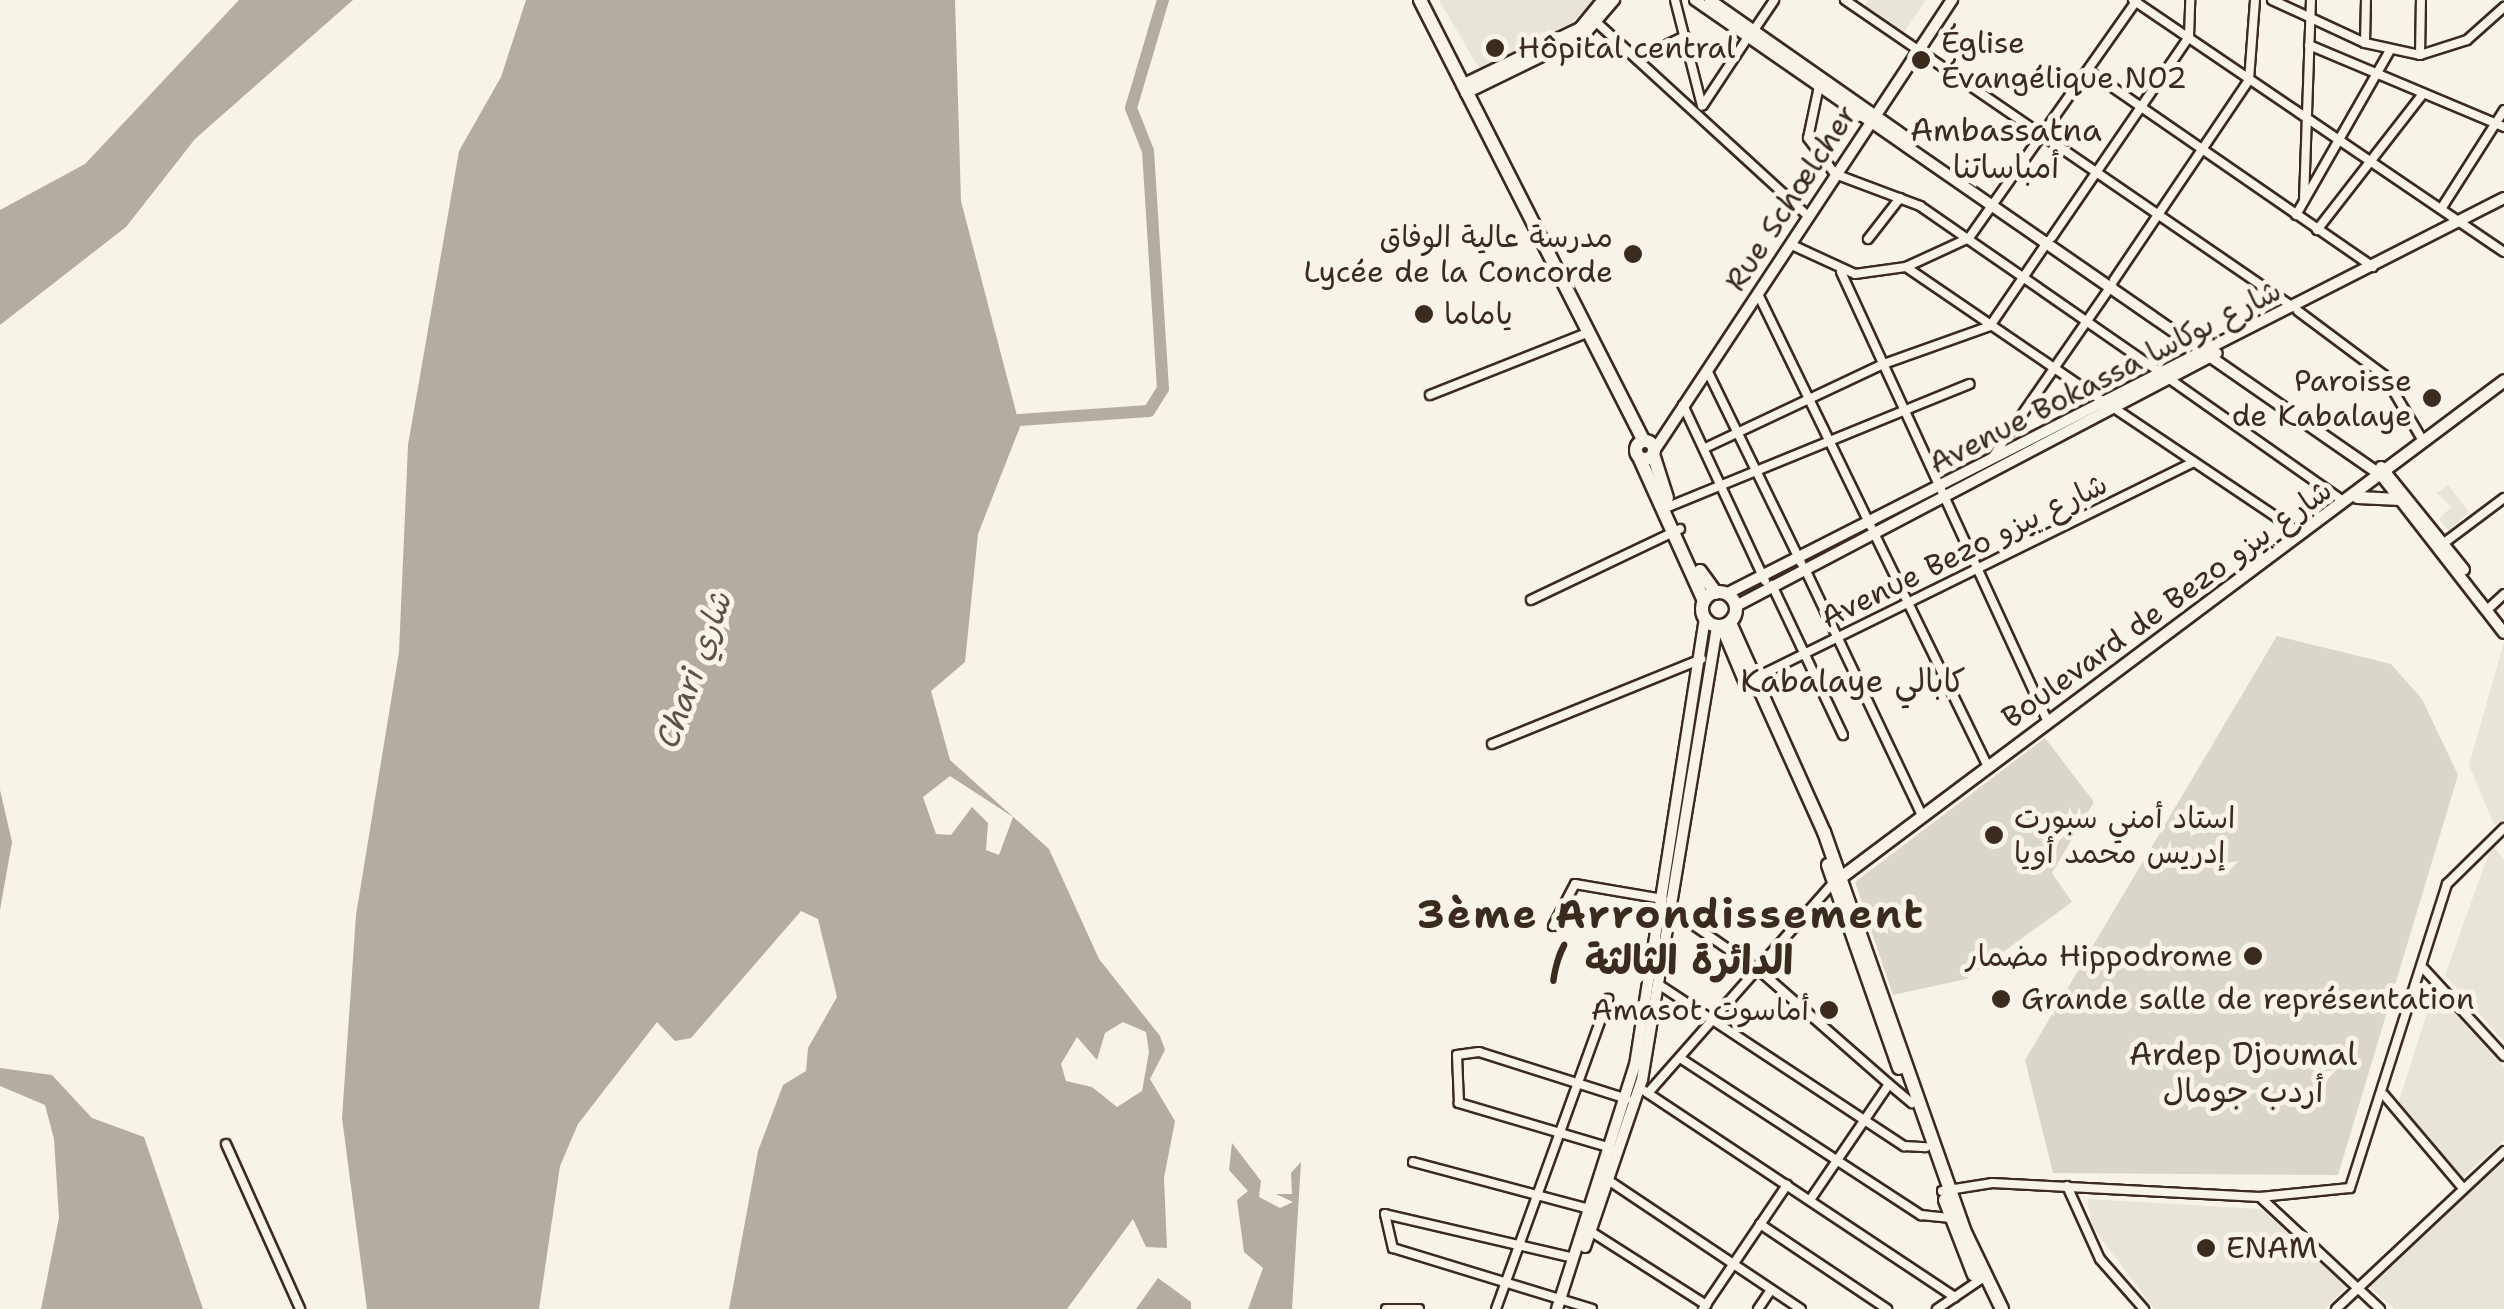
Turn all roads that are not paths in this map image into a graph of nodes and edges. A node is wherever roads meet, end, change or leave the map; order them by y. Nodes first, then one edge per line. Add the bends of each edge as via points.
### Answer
1 (1420, 0) edge
2 (1604, 0) edge
3 (1614, 0) edge
4 (1675, 0) edge
5 (1694, 0) edge
6 (1710, 0) edge
7 (1774, 0) edge
8 (1844, 0) edge
9 (1952, 0) edge
10 (2135, 0) edge
11 (2190, 0) edge
12 (2254, 0) edge
13 (2272, 0) edge
14 (2311, 0) edge
15 (2366, 0) edge
16 (2421, 0) edge
17 (1858, 4) edge
18 (2504, 7) edge
19 (2310, 18) junction
20 (1595, 20) junction
21 (1751, 34) junction
22 (1685, 36) junction
23 (2189, 37) junction
24 (2363, 42) junction
25 (2309, 46) junction
26 (1918, 50) junction
27 (2389, 52) junction
28 (2420, 55) junction
29 (1637, 59) junction
30 (2353, 59) junction
31 (2088, 71) junction
32 (2379, 72) junction
33 (2250, 80) junction
34 (1819, 86) junction
35 (1464, 89) junction
36 (2422, 96) junction
37 (1702, 106) junction
38 (2139, 107) junction
39 (2504, 110) edge
40 (1694, 116) junction
41 (2305, 117) junction
42 (1872, 118) junction
43 (2494, 123) junction
44 (2504, 127) edge
45 (2042, 136) junction
46 (2338, 138) junction
47 (2202, 152) junction
48 (2370, 158) junction
49 (2094, 173) junction
50 (1835, 174) junction
51 (1900, 198) junction
52 (2304, 200) junction
53 (2504, 201) edge
54 (1996, 202) junction
55 (2441, 210) junction
56 (2296, 215) junction
57 (1808, 216) junction
58 (2158, 218) junction
59 (2461, 223) junction
60 (2318, 230) junction
61 (1868, 238) dead end
62 (1969, 238) junction
63 (2050, 239) junction
64 (1792, 245) junction
65 (2504, 252) edge
66 (1906, 267) junction
67 (2373, 267) junction
68 (1841, 272) junction
69 (2023, 278) junction
70 (2114, 282) junction
71 (1759, 296) junction
72 (2296, 309) junction
73 (2088, 322) junction
74 (1990, 326) junction
75 (1584, 334) junction
76 (2214, 351) junction
77 (1881, 365) junction
78 (1707, 370) junction
79 (2054, 370) junction
80 (2167, 377) junction
81 (2504, 380) edge
82 (1970, 384) dead end
83 (1430, 395) dead end
84 (1811, 398) junction
85 (1683, 405) junction
86 (2110, 406) junction
87 (1904, 411) junction
88 (1738, 432) junction
89 (1832, 441) junction
90 (2423, 441) junction
91 (1705, 448) junction
92 (1645, 449) junction
93 (2194, 462) junction
94 (1987, 466) junction
95 (1756, 469) junction
96 (2384, 473) junction
97 (1721, 484) junction
98 (1941, 495) junction
99 (2504, 498) edge
100 (2400, 499) junction
101 (2350, 501) junction
102 (1667, 507) junction
103 (1677, 530) junction
104 (1872, 530) junction
105 (2304, 536) junction
106 (2444, 544) junction
107 (1803, 566) junction
108 (1976, 571) junction
109 (1769, 583) junction
110 (2504, 594) edge
111 (1715, 596) junction
112 (1531, 600) dead end
113 (1908, 604) junction
114 (1736, 606) junction
115 (2489, 608) junction
116 (2504, 623) edge
117 (1719, 624) junction
118 (2504, 633) edge
119 (1839, 638) junction
120 (1806, 654) junction
121 (1702, 659) junction
122 (1753, 679) junction
123 (2048, 722) junction
124 (1843, 735) dead end
125 (1492, 744) dead end
126 (1988, 766) junction
127 (1922, 817) junction
128 (2502, 833) edge
129 (1838, 879) junction
130 (1665, 904) junction
131 (1553, 926) dead end
132 (2424, 969) junction
133 (1760, 971) junction
134 (1658, 984) junction
135 (1875, 989) junction
136 (1608, 1000) dead end
137 (1714, 1020) junction
138 (2504, 1056) edge
139 (1680, 1058) junction
140 (1575, 1082) junction
141 (1890, 1084) junction
142 (1644, 1091) junction
143 (2384, 1095) junction
144 (1626, 1099) junction
145 (1912, 1103) junction
146 (1866, 1120) junction
147 (1558, 1130) junction
148 (226, 1144) dead end
149 (1926, 1147) junction
150 (1611, 1148) junction
151 (2504, 1151) edge
152 (1838, 1161) junction
153 (1413, 1162) dead end
154 (1608, 1180) junction
155 (1787, 1186) junction
156 (2067, 1186) junction
157 (2463, 1188) junction
158 (1946, 1189) junction
159 (1536, 1194) junction
160 (2260, 1197) junction
161 (1810, 1200) junction
162 (1590, 1209) junction
163 (1950, 1218) junction
164 (1760, 1224) junction
165 (1590, 1231) junction
166 (1520, 1241) junction
167 (1574, 1258) junction
168 (1733, 1264) junction
169 (1981, 1279) junction
170 (1504, 1285) junction
171 (2358, 1288) junction
172 (1771, 1290) junction
173 (1955, 1297) junction
174 (1561, 1306) edge
175 (1704, 1307) edge
176 (300, 1309) edge
177 (1386, 1309) edge
178 (1418, 1309) edge
179 (1496, 1309) edge
180 (1592, 1309) edge
181 (1758, 1309) edge
182 (1801, 1309) edge
183 (1887, 1309) edge
184 (1937, 1309) edge
185 (1993, 1309) edge
186 (2002, 1309) edge
187 (2144, 1309) edge
188 (2336, 1309) edge
189 (2380, 1309) edge

1 - 35 main road
2 - 20 street
3 - 20 street
4 - 22 street
5 - 21 street
6 - 21 street
7 - 21 street
8 - 17 street
9 - 26 street, Rue Schœlcher
10 - 23 street
10 - 31 street
11 - 23 street
12 - 33 street
13 - 19 street
14 - 19 street
15 - 24 street
16 - 28 street
17 - 26 street
18 - 28 street via 2467,40
19 - 24 street
19 - 25 street
20 - 29 street
20 - 35 street
21 - 34 street
21 - 37 street
21 - 42 street
22 - 29 street
22 - 37 street
23 - 33 street
23 - 38 street
24 - 27 street
24 - 30 street
25 - 30 street
25 - 41 street
26 - 42 street, Rue Schœlcher
26 - 45 street
27 - 28 street
27 - 32 street
29 - 40 street
30 - 32 street
31 - 38 street
31 - 45 street
32 - 36 street
32 - 46 street
33 - 41 street
33 - 47 street
34 - 42 street
34 - 50 street via 1808,138
35 - 75 main road
36 - 43 street
36 - 48 street
37 - 40 street
38 - 47 street
38 - 49 street
39 - 43 street
40 - 57 street
41 - 46 street
41 - 52 street
42 - 50 street, Rue Schœlcher
42 - 54 street
43 - 44 street
43 - 55 street
45 - 49 street
45 - 54 street
46 - 48 street
46 - 52 street
47 - 56 street
47 - 58 street
48 - 55 street
48 - 60 street
49 - 58 street
49 - 63 street
50 - 51 street
50 - 57 street, Rue Schœlcher
51 - 61 street
51 - 62 street
52 - 56 street
53 - 59 street, Avenue Bokassa شارع بوكاسا
54 - 62 street
54 - 63 street
55 - 59 street
56 - 60 street
57 - 64 street, Rue Schœlcher
58 - 70 street
58 - 72 street
59 - 65 street
59 - 67 street, Avenue Bokassa شارع بوكاسا
59 - 72 street, Avenue Bokassa شارع بوكاسا
60 - 67 street
62 - 66 street
62 - 69 street
63 - 69 street
63 - 70 street
64 - 68 street
64 - 71 street, Rue Schœlcher
66 - 68 street
66 - 74 street
67 - 72 street, Avenue Bokassa شارع بوكاسا
68 - 77 street
69 - 73 street
69 - 74 street
70 - 73 street
70 - 76 street
71 - 78 street, Rue Schœlcher
71 - 84 street
72 - 76 street, Avenue Bokassa شارع بوكاسا
72 - 90 street via 2384,376
73 - 79 street
73 - 80 street
74 - 77 street
74 - 79 street
75 - 83 street
75 - 92 main road
76 - 80 street, Avenue Bokassa شارع بوكاسا
76 - 96 street
77 - 84 street
77 - 87 street
78 - 85 street, Rue Schœlcher
78 - 88 street
79 - 86 street
79 - 94 street
80 - 86 street, Avenue Bokassa شارع بوكاسا
80 - 101 street
81 - 90 main road, Boulevard de Bezo شارع بيزو
82 - 87 street
84 - 88 street
84 - 89 street
85 - 91 street
85 - 92 street, Rue Schœlcher
86 - 93 street
86 - 94 street, Avenue Bokassa شارع بوكاسا
86 - 98 street, Avenue Bokassa شارع بوكاسا
87 - 89 street
87 - 98 street
88 - 91 street
88 - 95 street
89 - 95 street
89 - 104 street
90 - 96 main road, Boulevard de Bezo شارع بيزو
91 - 97 street
92 - 102 main road
93 - 105 street
93 - 108 street, Avenue Bezo شارع بيزو
94 - 98 street, Avenue Bokassa شارع بوكاسا
95 - 97 street
95 - 107 street
96 - 100 street
96 - 101 main road, Boulevard de Bezo شارع بيزو
96 - 106 street
97 - 102 street
97 - 109 street
98 - 104 street, Avenue Bokassa شارع بوكاسا
98 - 108 street
99 - 106 street
100 - 101 main road
100 - 115 street
101 - 105 main road, Boulevard de Bezo شارع بيزو
102 - 103 main road
103 - 111 main road
103 - 111 main road via 1690,564
103 - 112 street
104 - 107 street, Avenue Bokassa شارع بوكاسا
104 - 113 street
105 - 123 main road, Boulevard de Bezo شارع بيزو
106 - 115 street
107 - 109 street, Avenue Bokassa شارع بوكاسا
107 - 119 street
108 - 113 street, Avenue Bezo شارع بيزو
108 - 123 street
109 - 111 street, Avenue Bokassa شارع بوكاسا
109 - 114 street, Avenue Bokassa شارع بوكاسا
109 - 120 street
110 - 115 street
111 - 114 main road
111 - 117 main road
113 - 119 street, Avenue Bezo شارع بيزو
113 - 126 street
114 - 117 main road
115 - 116 street
115 - 118 street
117 - 121 street
117 - 122 main road
117 - 129 main road
117 - 130 street
119 - 120 street, Avenue Bezo شارع بيزو
119 - 127 street
120 - 122 street, Avenue Bezo شارع بيزو
120 - 124 street
121 - 125 street
121 - 130 street
122 - 129 main road
123 - 126 main road, Boulevard de Bezo شارع بيزو
126 - 127 main road, Boulevard de Bezo شارع بيزو
127 - 129 main road, Boulevard de Bezo شارع بيزو
128 - 132 street via 2447,884
129 - 133 street
129 - 135 main road
130 - 131 street via 1575,884
130 - 133 street
130 - 134 street
130 - 144 street
132 - 138 street
132 - 143 street
133 - 137 street
133 - 141 street
134 - 137 street
134 - 142 street
135 - 145 main road
135 - 158 main road
136 - 140 street
137 - 139 street
137 - 146 street
139 - 142 street
139 - 152 street
140 - 144 street
140 - 147 street
140 - 147 street via 1458,1053 1455,1100
141 - 145 street
141 - 146 street
142 - 154 street
142 - 155 street
143 - 157 street
143 - 160 street via 2350,1188
144 - 150 street
145 - 149 main road
146 - 149 street via 1904,1146
146 - 152 street
147 - 150 street
147 - 159 street
148 - 176 street
149 - 158 main road
150 - 162 street
151 - 157 street
152 - 161 street
152 - 163 street via 1921,1215
153 - 159 street
154 - 165 street
154 - 168 street
155 - 161 street
155 - 164 street
156 - 158 street
156 - 160 street
156 - 187 street via 2100,1258
157 - 171 street
158 - 163 main road
158 - 169 main road
159 - 162 street
159 - 166 street
160 - 171 street
161 - 173 street
162 - 167 street
163 - 169 main road
164 - 168 street
164 - 183 street
165 - 174 street
165 - 175 street
166 - 167 street
166 - 170 street
166 - 170 street via 1384,1214 1391,1247
167 - 174 street
168 - 172 street
168 - 175 street
169 - 173 street
169 - 185 main road
169 - 186 main road
170 - 174 street
170 - 179 street
171 - 188 street
171 - 189 street
172 - 181 street
172 - 182 street
173 - 184 street
174 - 180 street
177 - 178 street

